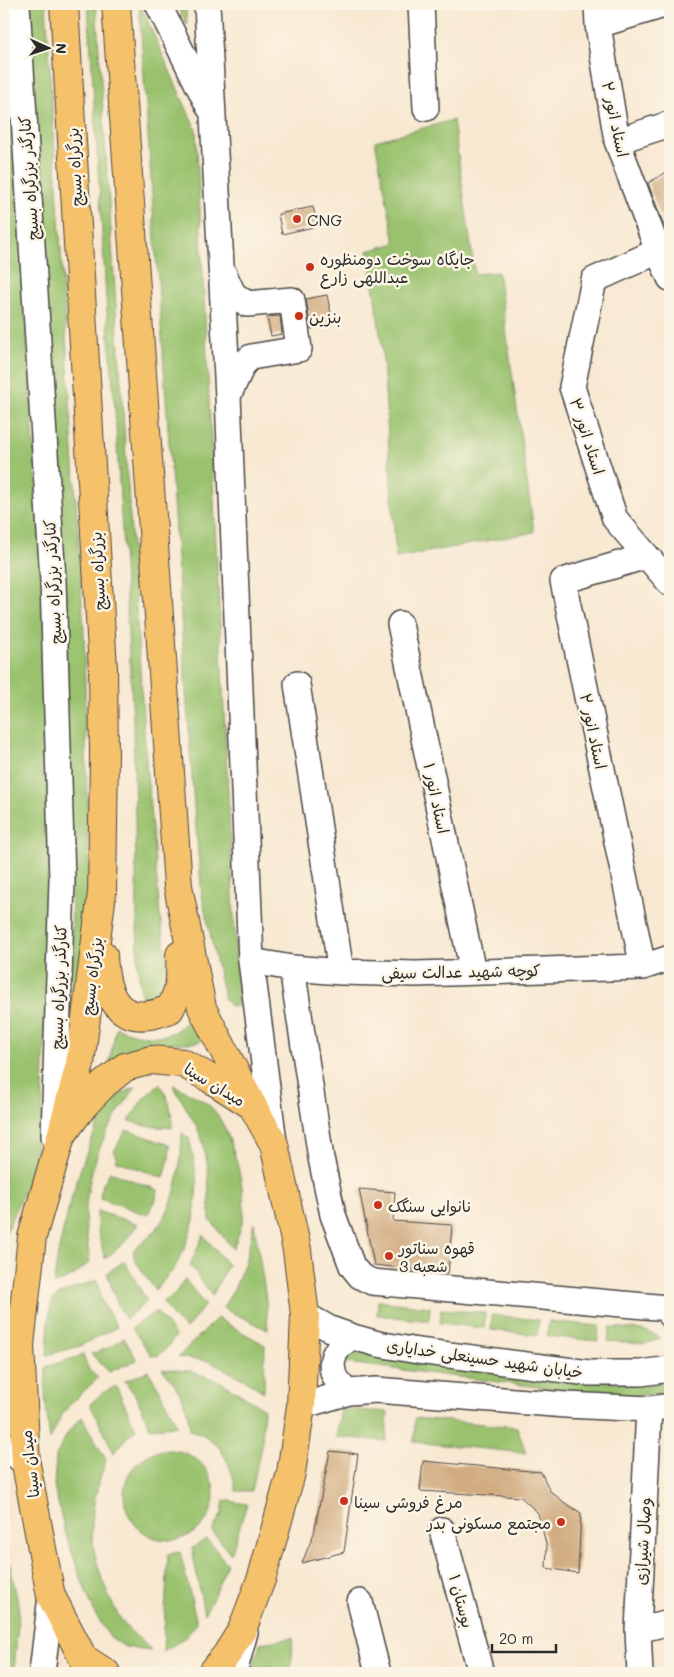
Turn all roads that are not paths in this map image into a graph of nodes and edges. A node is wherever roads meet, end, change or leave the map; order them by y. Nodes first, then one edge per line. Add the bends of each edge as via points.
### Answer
1 (17, 4) edge
2 (64, 4) edge
3 (116, 4) edge
4 (158, 4) edge
5 (207, 4) edge
6 (421, 4) edge
7 (667, 4) edge
8 (597, 14) edge
9 (426, 108) dead end
10 (214, 118) junction
11 (670, 124) edge
12 (618, 141) junction
13 (658, 250) junction
14 (221, 268) junction
15 (670, 278) edge
16 (228, 396) junction
17 (646, 556) junction
18 (670, 583) edge
19 (400, 624) dead end
20 (297, 684) dead end
21 (178, 886) junction
22 (102, 894) junction
23 (670, 958) edge
24 (251, 961) junction
25 (643, 967) junction
26 (292, 968) junction
27 (342, 972) junction
28 (473, 972) junction
29 (252, 1105) junction
30 (61, 1136) junction
31 (274, 1144) junction
32 (54, 1162) junction
33 (670, 1310) edge
34 (305, 1316) junction
35 (353, 1337) junction
36 (12, 1346) edge
37 (670, 1369) edge
38 (349, 1392) junction
39 (301, 1406) junction
40 (659, 1408) edge
41 (4, 1445) edge
42 (26, 1464) junction
43 (442, 1530) dead end
44 (255, 1595) junction
45 (51, 1596) junction
46 (360, 1602) dead end
47 (670, 1622) edge
48 (638, 1630) junction
49 (84, 1666) edge
50 (42, 1673) edge
51 (106, 1673) edge
52 (212, 1673) edge
53 (234, 1673) edge
54 (378, 1673) edge
55 (481, 1673) edge
56 (640, 1673) edge

1 - 32 street, کنارگذر بزرگراه بسیج via 53,581 62,880
2 - 22 highway, بزرگراه بسیج via 103,669
3 - 21 highway
4 - 10 street
5 - 10 street
6 - 9 street
7 - 8 street, استاد انور ۲
8 - 12 street, استاد انور ۲
10 - 14 street
11 - 12 street
12 - 13 street, استاد انور ۲
13 - 15 street, استاد انور ۲
13 - 17 street, استاد انور ۳ via 594,280 572,387 615,519
14 - 16 street
14 - 16 street via 233,294 247,304 292,300 299,349 251,357 243,364
16 - 24 street
17 - 18 street, استاد انور ۳
17 - 25 street, استاد انور ۲ via 563,581
19 - 28 street, استاد انور ۱
20 - 27 street
21 - 22 highway via 179,992 170,1009 141,1017 127,1014 117,1006 108,991 103,959
21 - 29 highway via 202,1008
22 - 30 highway, بزرگراه بسیج via 80,1064
23 - 25 street, کوچه شهید عدالت سیفی
24 - 26 street, کوچه شهید عدالت سیفی
24 - 31 street
25 - 28 street, کوچه شهید عدالت سیفی
26 - 27 street, کوچه شهید عدالت سیفی
26 - 33 street via 321,1158 333,1215 352,1266 360,1276 372,1282
27 - 28 street, کوچه شهید عدالت سیفی
29 - 30 highway, میدان سینا via 183,1063 151,1060 125,1067 104,1084
29 - 31 highway, میدان سینا
30 - 32 highway, میدان سینا
31 - 34 highway, میدان سینا via 297,1250
32 - 36 highway, میدان سینا via 32,1237
34 - 35 street, خیابان شهید حسینعلی خدایاری
34 - 39 highway, میدان سینا
35 - 37 street, خیابان شهید حسینعلی خدایاری via 418,1351 589,1373 641,1373
35 - 38 street via 339,1347 332,1362 338,1383
36 - 42 highway, میدان سینا
38 - 39 street, خیابان شهید حسینعلی خدایاری
38 - 40 street, خیابان شهید حسینعلی خدایاری via 405,1391 566,1405
39 - 44 highway, میدان سینا via 291,1473
40 - 48 street, وصال شیرازی
41 - 42 street
42 - 45 highway, میدان سینا
43 - 55 street, بوستان ۱
44 - 52 highway, میدان سینا via 242,1630
44 - 53 street
45 - 49 highway, میدان سینا
45 - 50 street
46 - 54 street
47 - 48 street
48 - 56 street, وصال شیرازی
49 - 51 highway, میدان سینا

